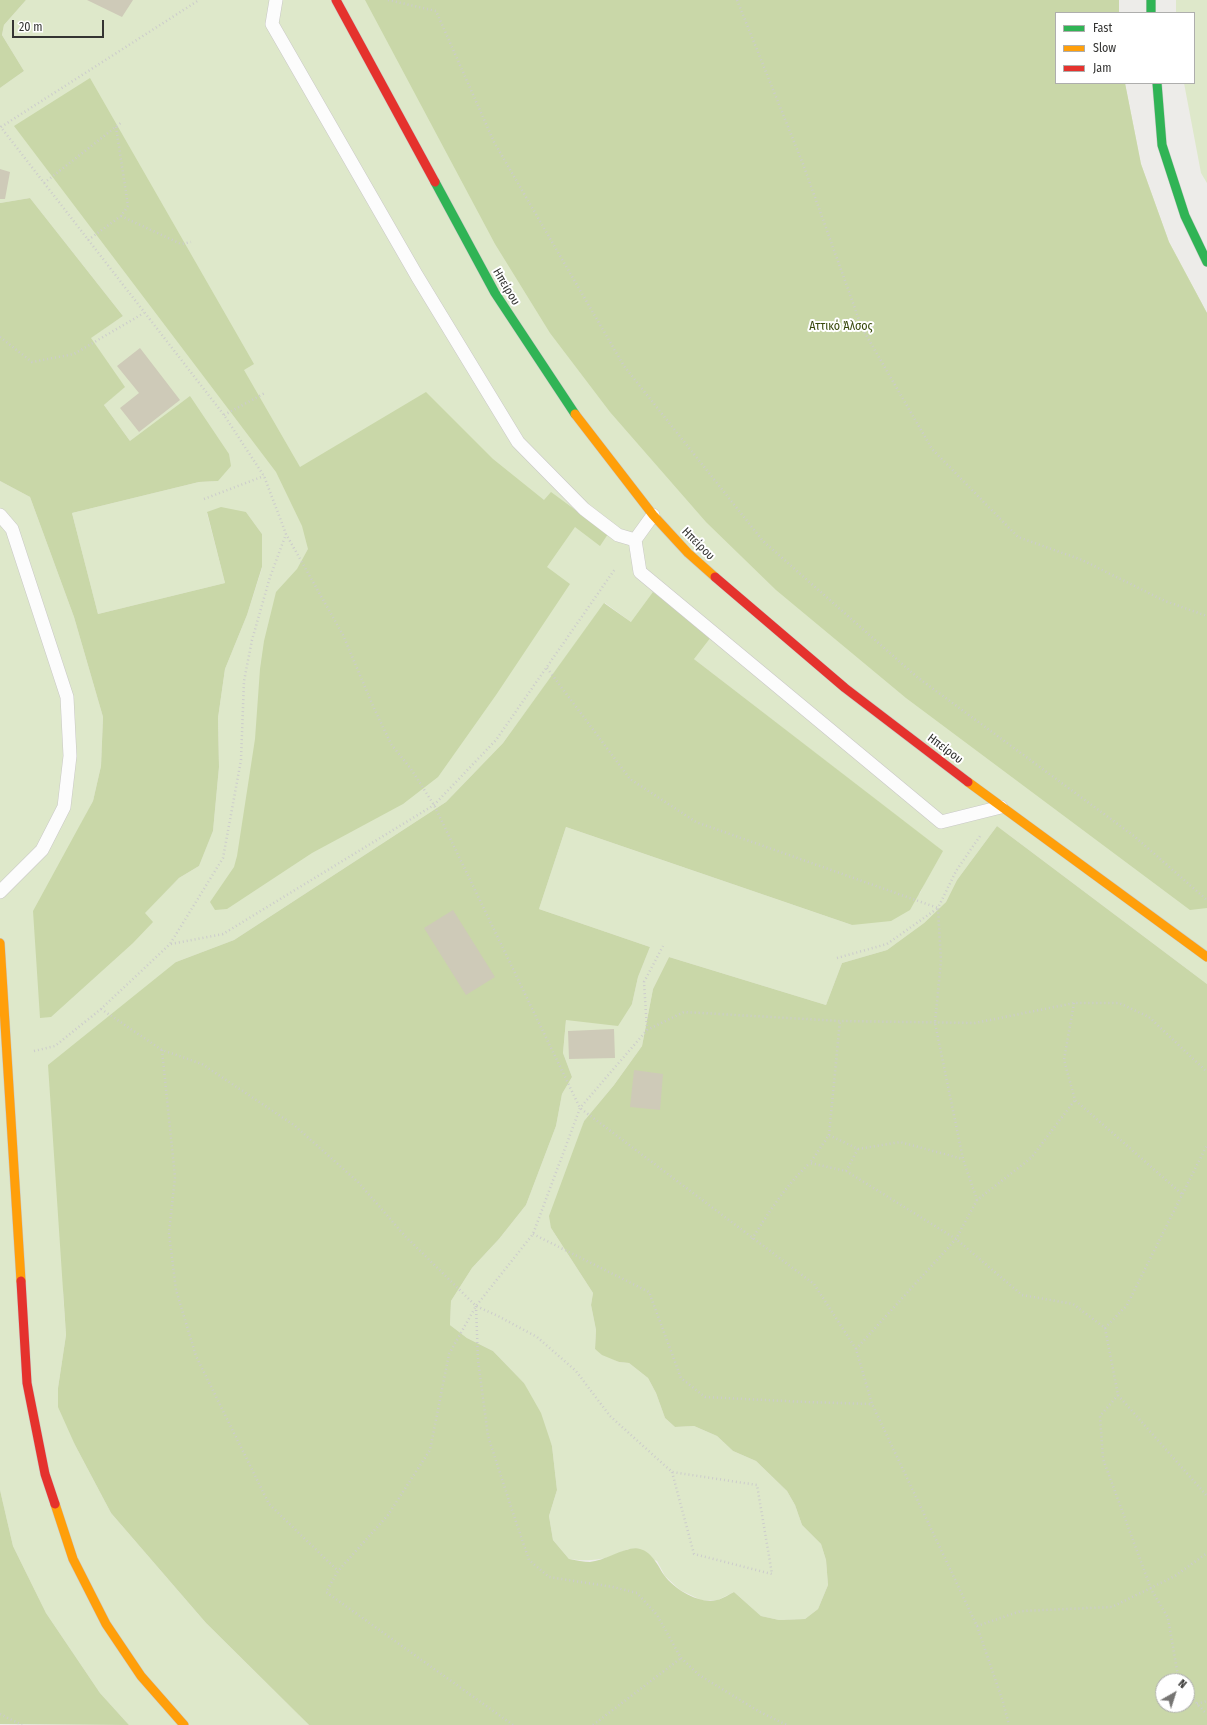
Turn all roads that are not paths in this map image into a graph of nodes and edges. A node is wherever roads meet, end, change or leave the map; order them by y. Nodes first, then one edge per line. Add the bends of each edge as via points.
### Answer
1 (276, 0) edge
2 (336, 0) edge
3 (1151, 0) edge
4 (1151, 12) edge
5 (1157, 84) edge
6 (1207, 262) edge
7 (0, 515) edge
8 (653, 515) junction
9 (635, 540) junction
10 (1001, 807) junction
11 (0, 892) edge
12 (0, 943) edge
13 (1207, 958) edge
14 (184, 1725) edge

1 - 9 lane via 272,24 417,276 518,442 584,509 618,535
2 - 8 street, Ηπείρου via 495,293 570,408
3 - 4 street
5 - 6 street via 1162,145 1185,216
7 - 11 lane via 12,529 67,697 70,756 64,807 42,850
8 - 9 lane
8 - 10 street, Ηπείρου via 688,553 770,627 845,688
9 - 10 lane via 640,572 941,822
10 - 13 street, Ηπείρου
12 - 14 street via 28,1383 45,1474 73,1559 106,1624 141,1676

